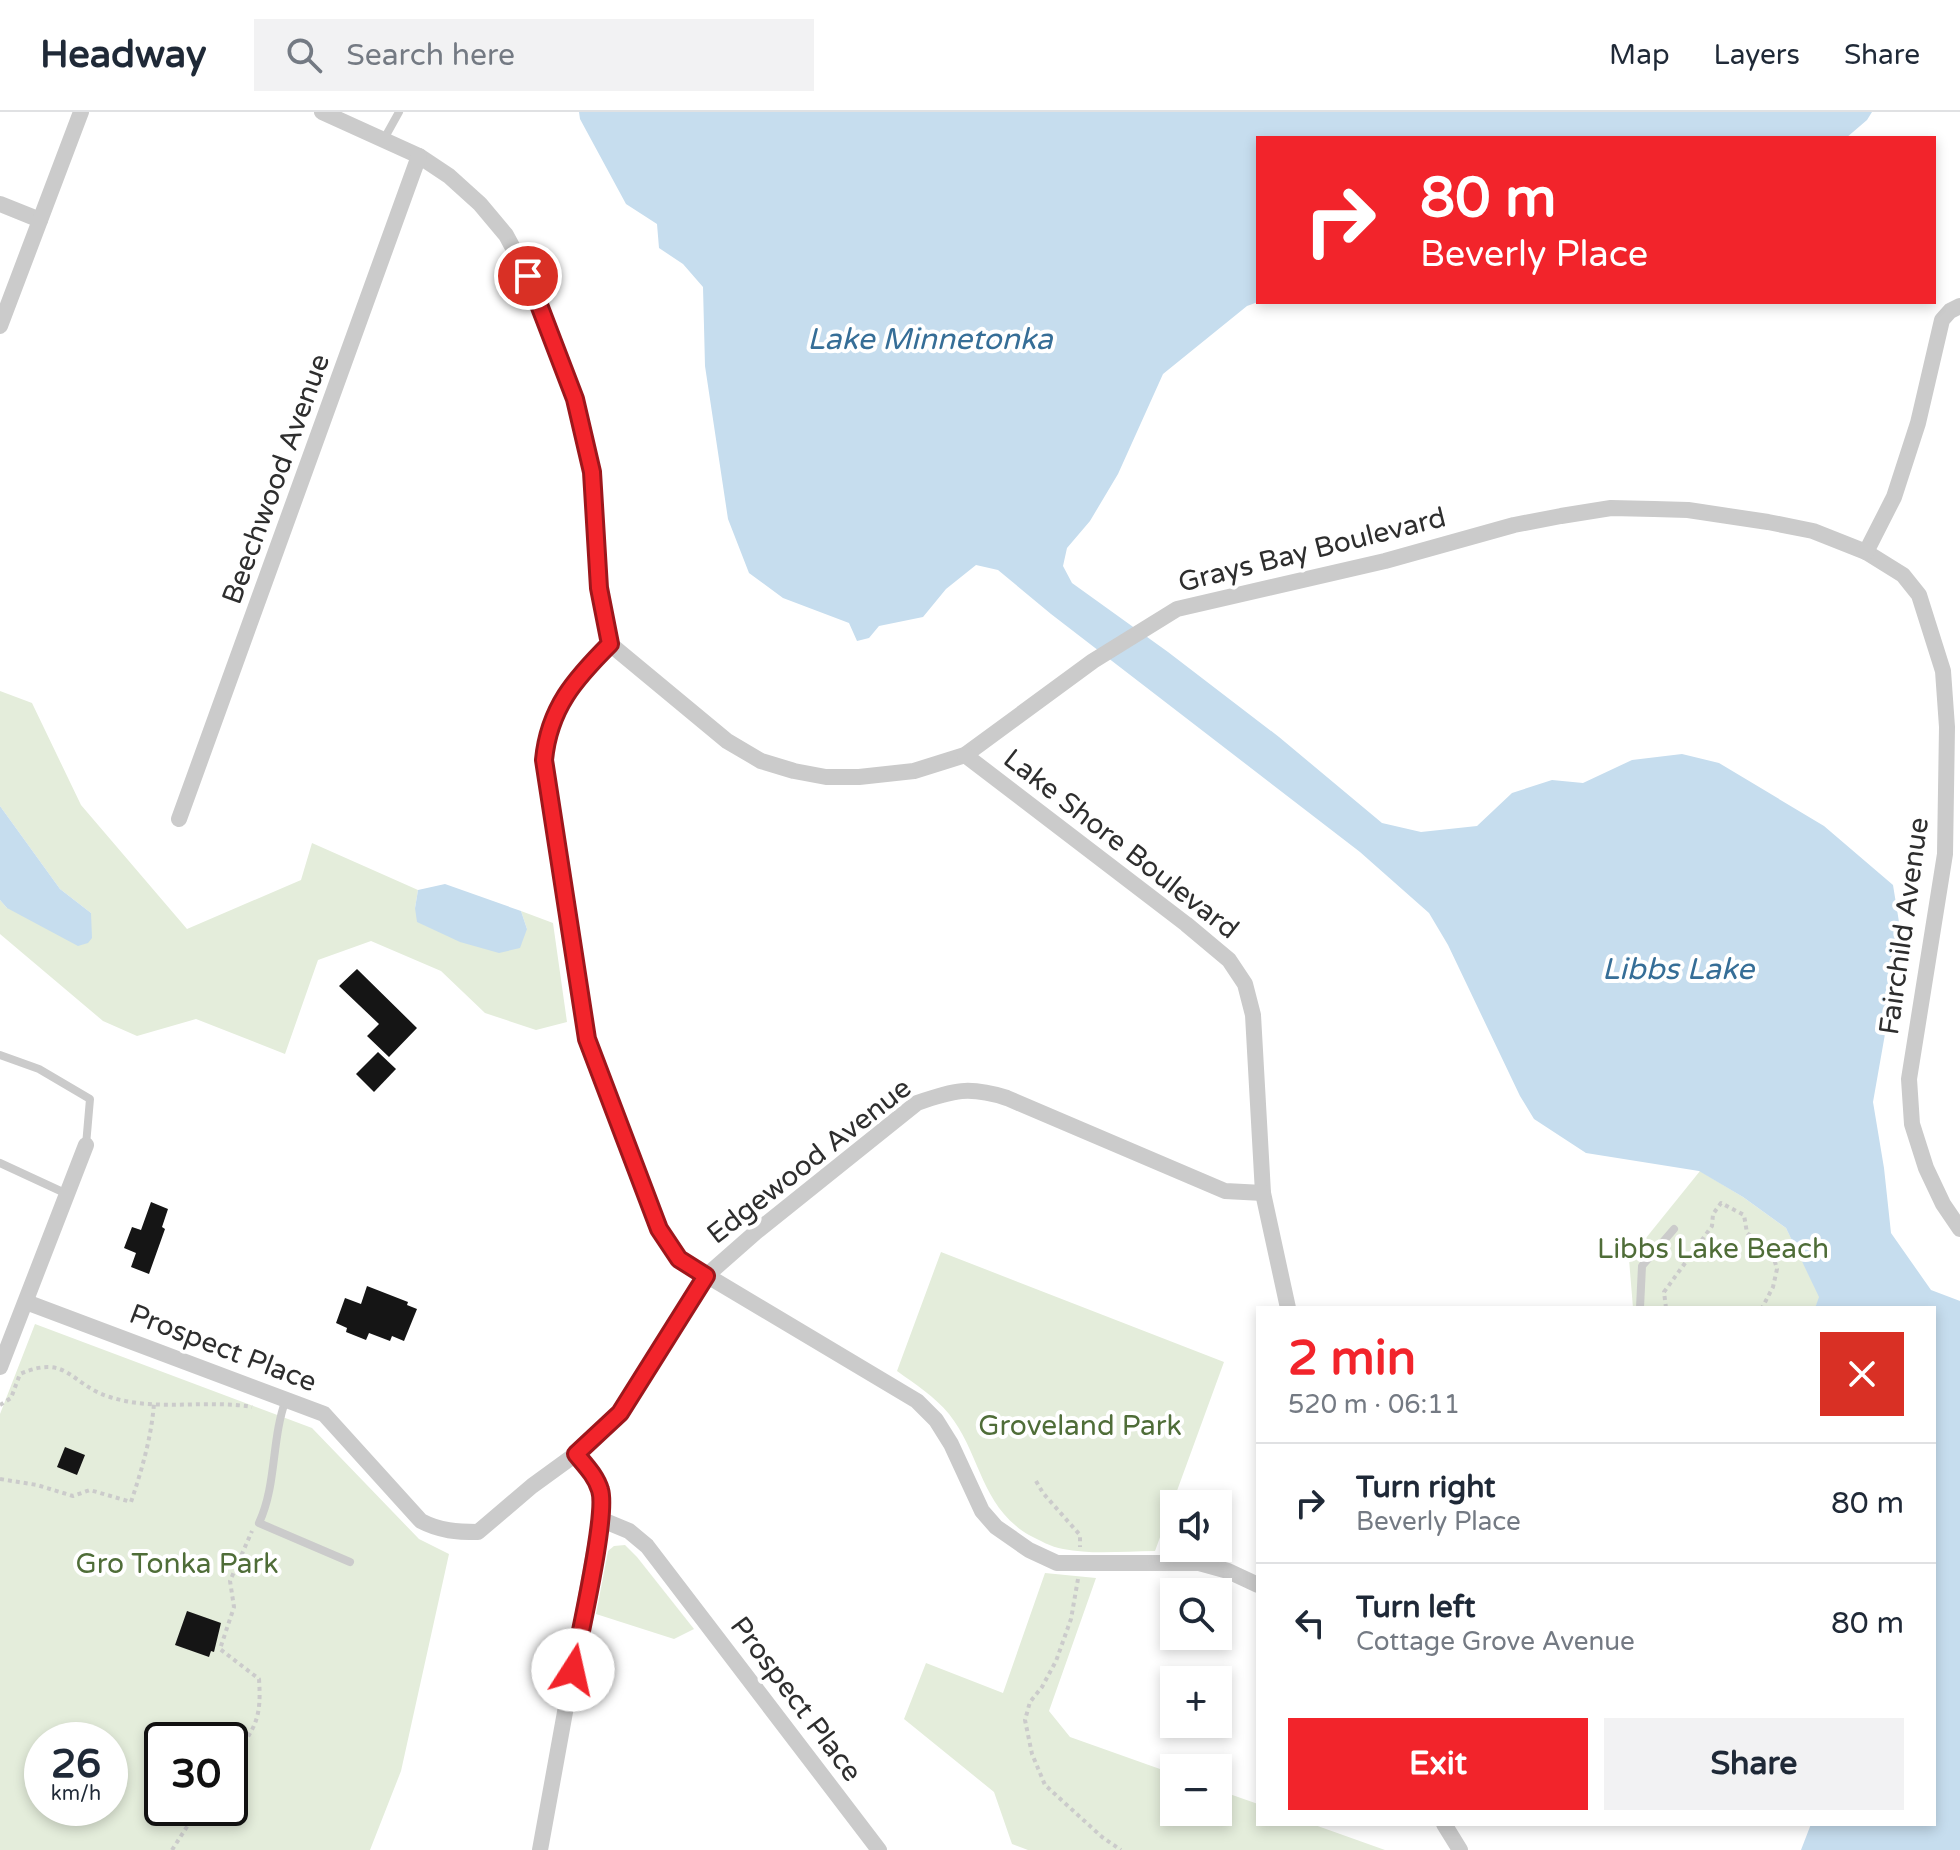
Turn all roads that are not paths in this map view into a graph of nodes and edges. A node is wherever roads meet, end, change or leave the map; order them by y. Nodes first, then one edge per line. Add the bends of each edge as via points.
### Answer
1 (81, 112) edge
2 (322, 112) edge
3 (399, 112) edge
4 (384, 139) junction
5 (419, 156) junction
6 (0, 204) edge
7 (40, 220) junction
8 (1960, 306) edge
9 (0, 326) edge
10 (1866, 552) junction
11 (610, 644) junction
12 (1953, 699) edge
13 (965, 755) junction
14 (179, 819) dead end
15 (1953, 852) edge
16 (0, 1055) edge
17 (86, 1145) joint
18 (0, 1163) edge
19 (1263, 1193) junction
20 (67, 1194) junction
21 (1674, 1229) dead end
22 (1960, 1229) edge
23 (706, 1276) junction
24 (26, 1302) junction
25 (1288, 1306) edge
26 (1640, 1306) edge
27 (0, 1367) edge
28 (286, 1398) junction
29 (576, 1454) junction
30 (600, 1519) junction
31 (453, 1532) joint
32 (350, 1562) dead end
33 (1256, 1584) edge
34 (1445, 1826) edge
35 (540, 1850) edge
36 (879, 1850) edge
37 (1460, 1850) edge

1 - 7 street
2 - 4 street
3 - 4 lane
4 - 5 street
5 - 11 street via 480,204 506,235 551,334 575,399 592,472 599,588
5 - 14 street, Beechwood Avenue
6 - 7 street
7 - 9 street
8 - 10 street via 1942,320 1894,497
10 - 12 street, Fairchild Avenue via 1903,575 1919,595
10 - 13 street, Grays Bay Boulevard via 1813,531 1688,510 1611,508 1514,525 1177,609 1093,661
11 - 13 street, Grays Bay Boulevard via 727,741 761,761 826,777 859,777 914,771
11 - 23 street via 560,704 546,739 547,780 587,1039 659,1229 679,1259
12 - 15 street, Fairchild Avenue via 1948,780
13 - 19 street, Lake Shore Boulevard via 1229,960 1245,984 1253,1015
15 - 22 street, Fairchild Avenue via 1909,1079 1912,1124 1926,1168
16 - 17 lane via 39,1069 90,1099
17 - 20 street
18 - 20 lane
19 - 23 street, Edgewood Avenue via 1225,1191 1007,1098 980,1090 949,1092 917,1103
19 - 25 street, Lake Shore Boulevard
20 - 24 street
21 - 26 lane via 1642,1266
23 - 29 street, Edgewood Avenue via 620,1413
23 - 33 street via 917,1401 951,1444 982,1511 1029,1550 1057,1563 1199,1563
24 - 27 street
24 - 28 street, Prospect Place
28 - 31 street, Prospect Place via 324,1414 421,1521
28 - 32 lane via 267,1505 259,1523
29 - 30 street via 601,1492
29 - 31 street, Edgewood Avenue via 478,1532
30 - 35 street
30 - 36 street, Prospect Place via 629,1531 647,1546
34 - 37 street

